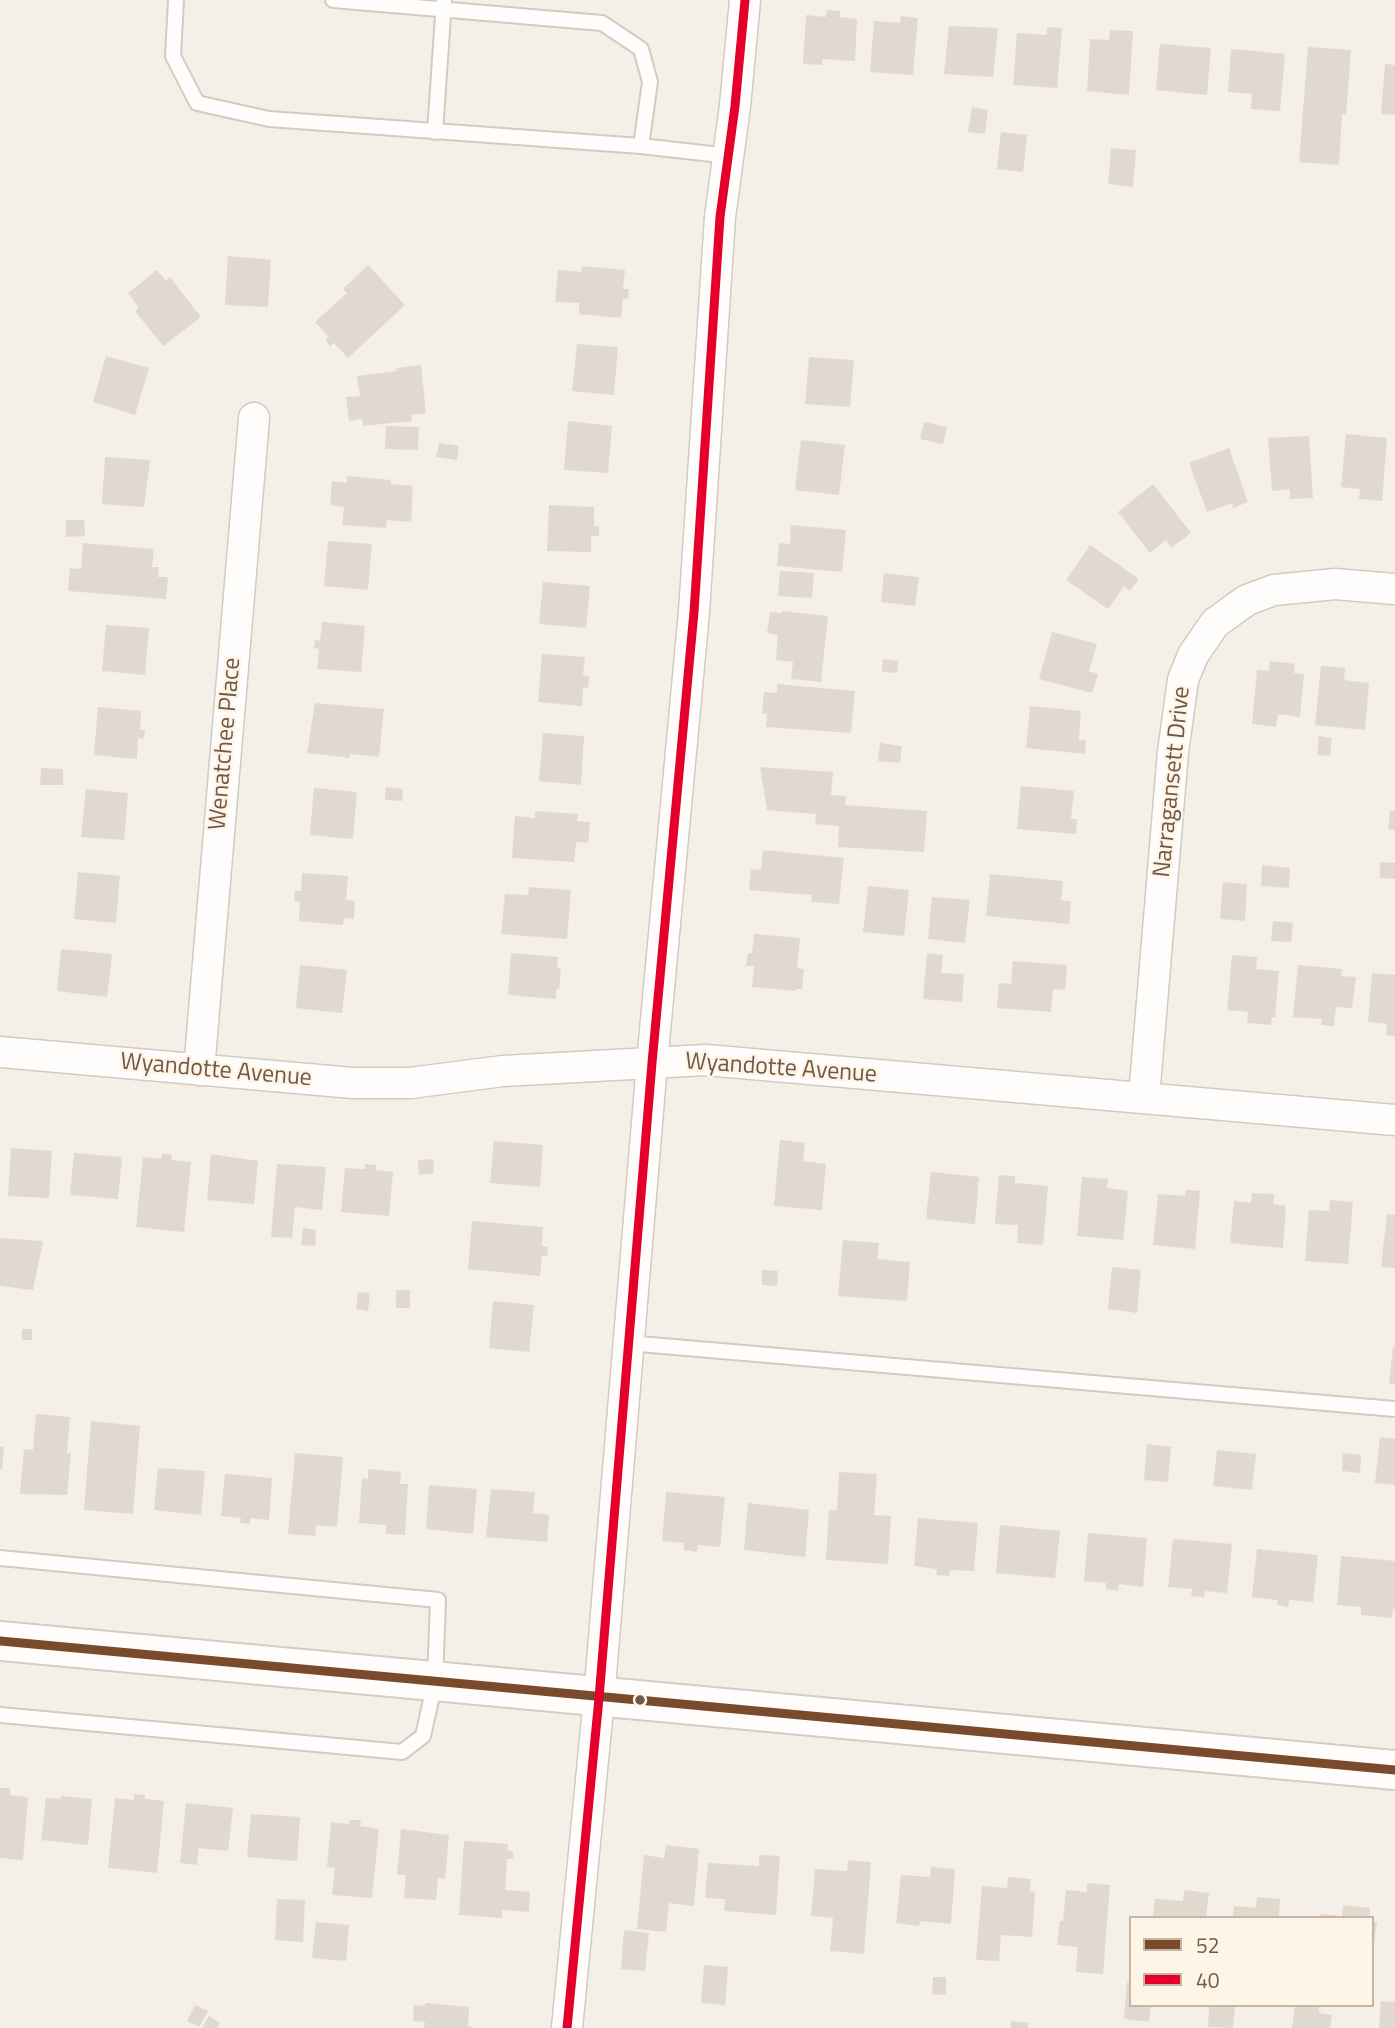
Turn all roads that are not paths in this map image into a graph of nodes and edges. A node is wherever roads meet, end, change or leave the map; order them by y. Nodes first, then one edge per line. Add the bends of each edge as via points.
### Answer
1 (176, 0) edge
2 (333, 0) edge
3 (745, 0) edge
4 (444, 5) edge
5 (435, 132) junction
6 (642, 146) junction
7 (729, 156) junction
8 (254, 418) dead end
9 (1395, 589) edge
10 (0, 1052) edge
11 (652, 1063) junction
12 (199, 1070) junction
13 (1144, 1097) junction
14 (1395, 1120) edge
15 (628, 1343) junction
16 (1395, 1409) edge
17 (0, 1558) edge
18 (0, 1641) edge
19 (435, 1682) junction
20 (599, 1698) junction
21 (0, 1716) edge
22 (1395, 1770) edge
23 (567, 2028) edge

1 - 5 lane via 173,56 197,103 269,119
2 - 4 lane
3 - 7 street
4 - 5 lane
4 - 6 lane via 603,23 641,49 650,82
5 - 6 lane
6 - 7 lane
7 - 11 street via 720,218 694,612
8 - 12 street, Wenatchee Place
9 - 13 street, Narragansett Drive via 1335,584 1274,590 1247,600 1215,624 1193,655 1183,680 1173,752
10 - 12 street, Wyandotte Avenue
11 - 12 street, Wyandotte Avenue via 503,1071 410,1083 353,1083
11 - 13 street, Wyandotte Avenue via 706,1060
11 - 15 street
13 - 14 street, Wyandotte Avenue
15 - 16 lane
15 - 20 street
17 - 19 lane via 438,1601
18 - 19 main road
19 - 20 main road
19 - 21 lane via 423,1737 402,1752
20 - 22 main road
20 - 23 street

